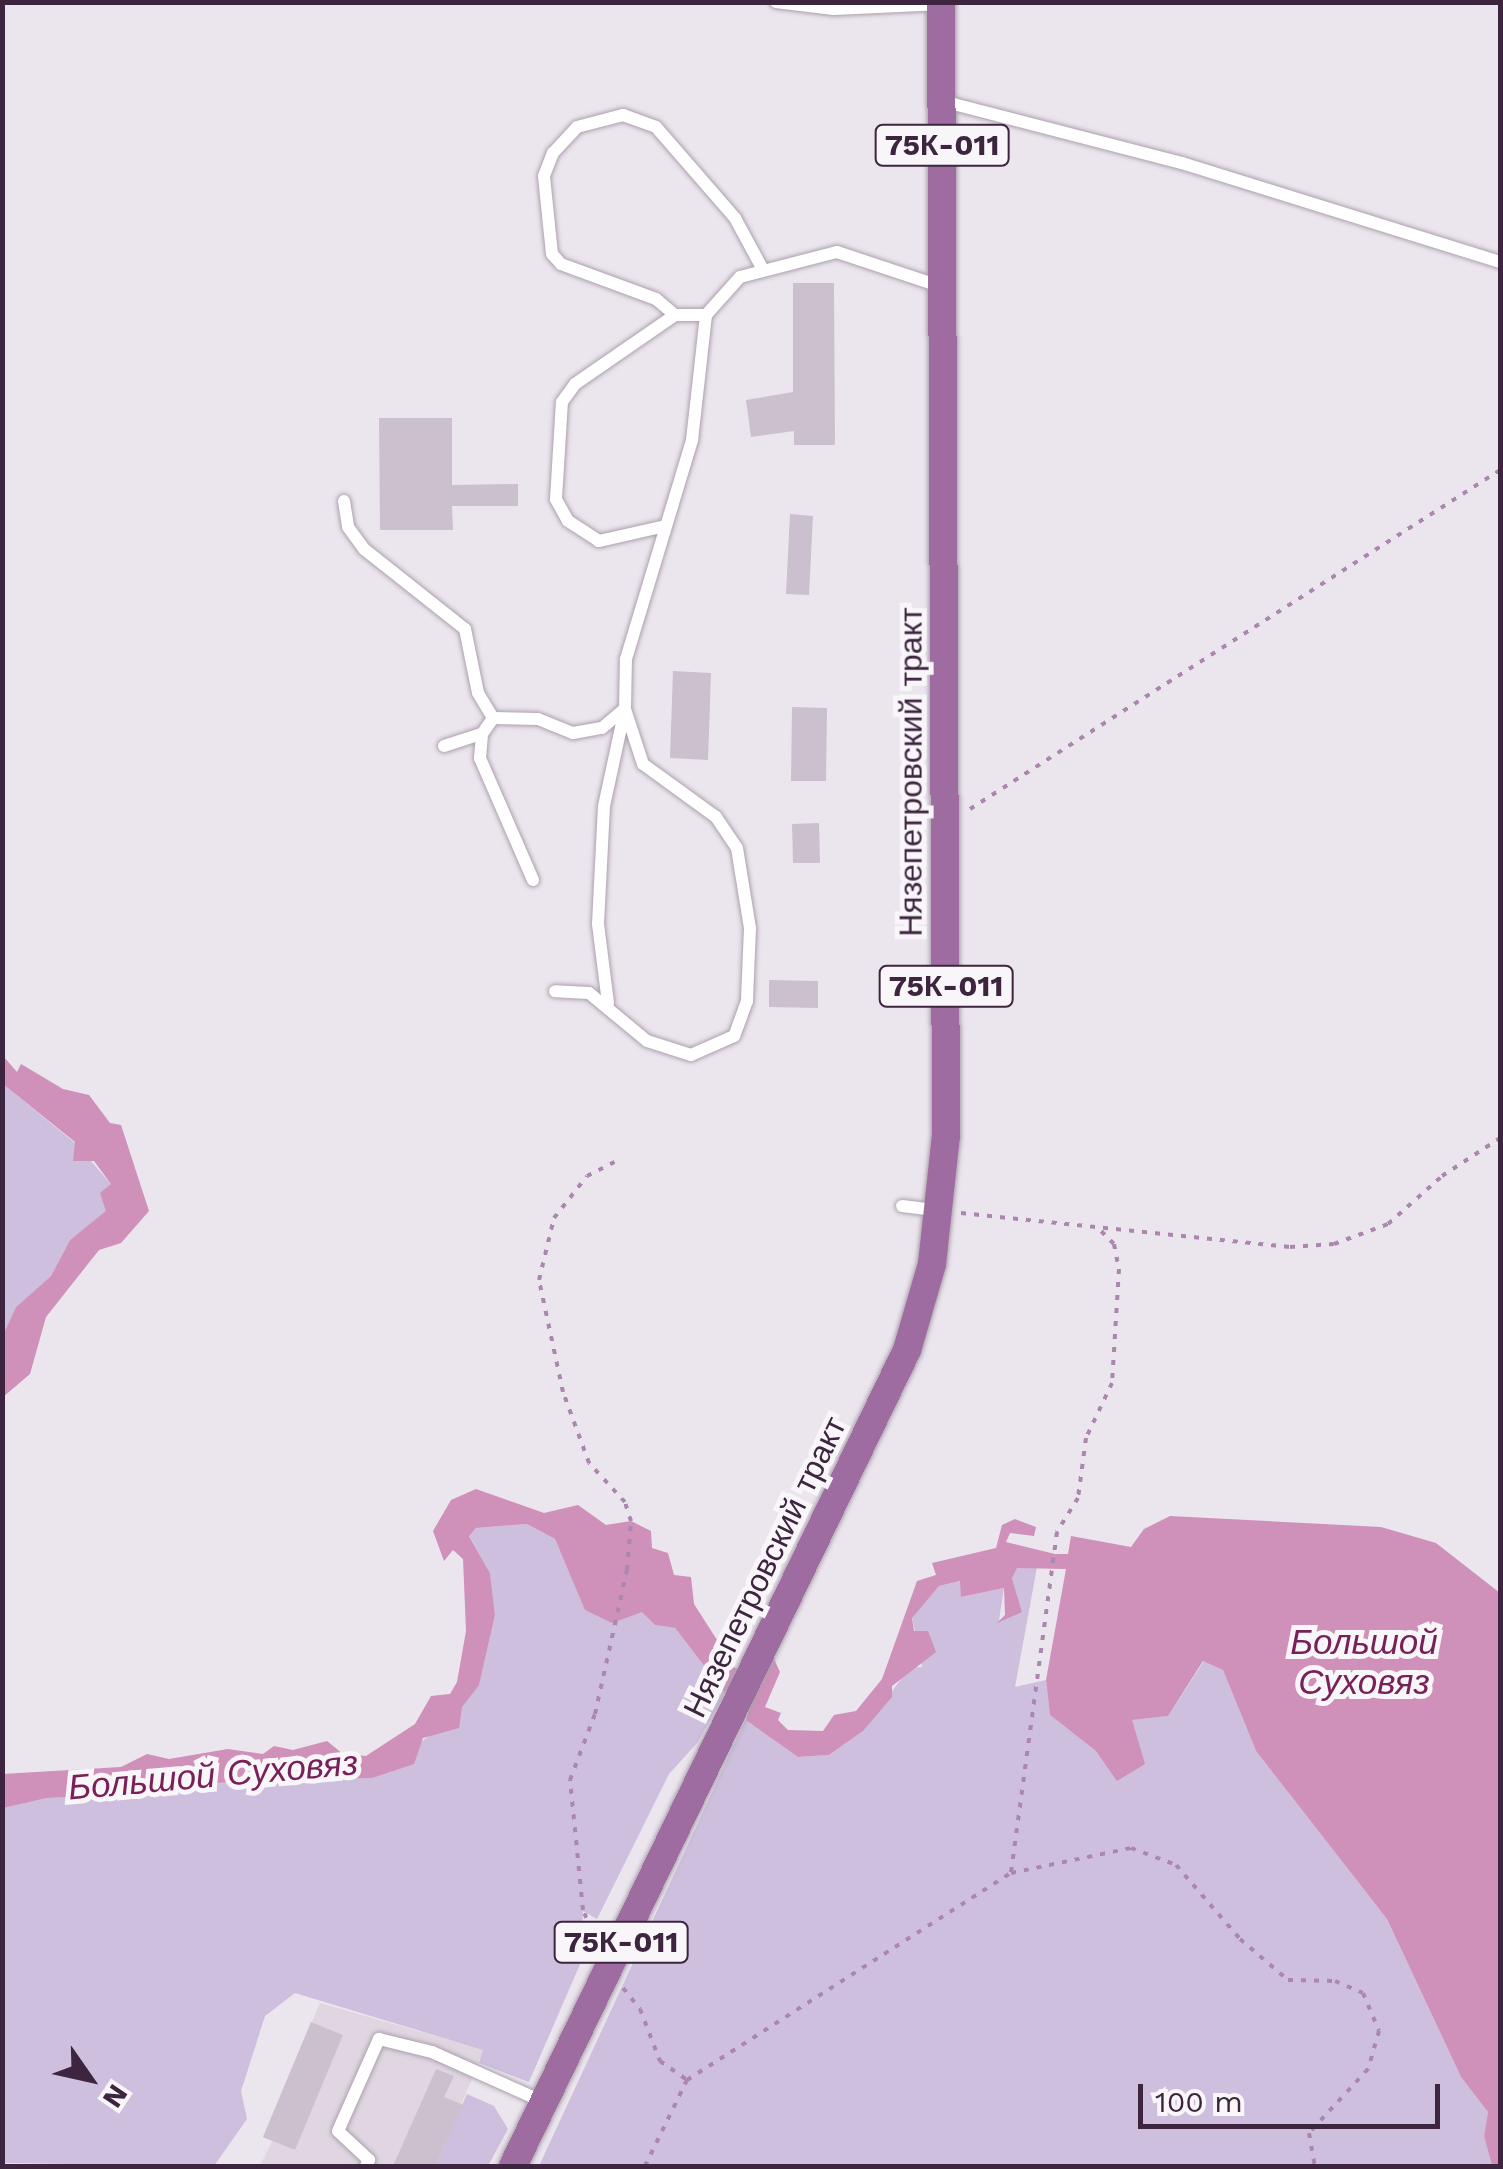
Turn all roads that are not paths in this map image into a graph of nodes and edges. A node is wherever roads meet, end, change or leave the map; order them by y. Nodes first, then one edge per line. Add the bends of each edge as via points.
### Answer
1 (776, 2) edge
2 (942, 3) edge
3 (942, 101) junction
4 (1500, 262) edge
5 (762, 268) junction
6 (945, 288) junction
7 (676, 315) junction
8 (706, 315) junction
9 (344, 501) dead end
10 (661, 527) junction
11 (626, 709) junction
12 (492, 718) junction
13 (482, 734) junction
14 (444, 746) dead end
15 (533, 880) dead end
16 (555, 991) dead end
17 (608, 1003) junction
18 (902, 1206) dead end
19 (940, 1210) junction
20 (544, 2102) junction
21 (366, 2166) edge
22 (513, 2166) edge

1 - 2 lane via 834,9
2 - 3 main road, Нязепетровский тракт / 75К-011
3 - 4 lane via 1182,163
3 - 6 main road, Нязепетровский тракт / 75К-011
5 - 6 lane via 837,252
5 - 7 lane via 736,218 656,126 623,115 576,127 553,153 544,176 552,254 561,264 656,299
5 - 8 lane via 740,277
6 - 19 main road, Нязепетровский тракт / 75К-011
7 - 8 lane
7 - 10 lane via 574,384 560,414 556,499 568,520 600,542
8 - 10 lane via 692,440
9 - 12 lane via 348,527 364,549 465,629 478,693
10 - 11 lane via 626,659
11 - 12 lane via 602,728 572,733 538,719
11 - 17 lane via 604,806 598,924
11 - 17 lane via 644,764 716,817 737,848 750,928 747,1001 734,1036 691,1054 648,1041
12 - 13 lane
13 - 14 lane
13 - 15 lane via 487,782
16 - 17 lane
18 - 19 lane
19 - 20 main road, Нязепетровский тракт / 75К-011 via 907,1350
20 - 21 lane via 432,2052 379,2039 338,2131 369,2160
20 - 22 main road, Нязепетровский тракт / 75К-011

